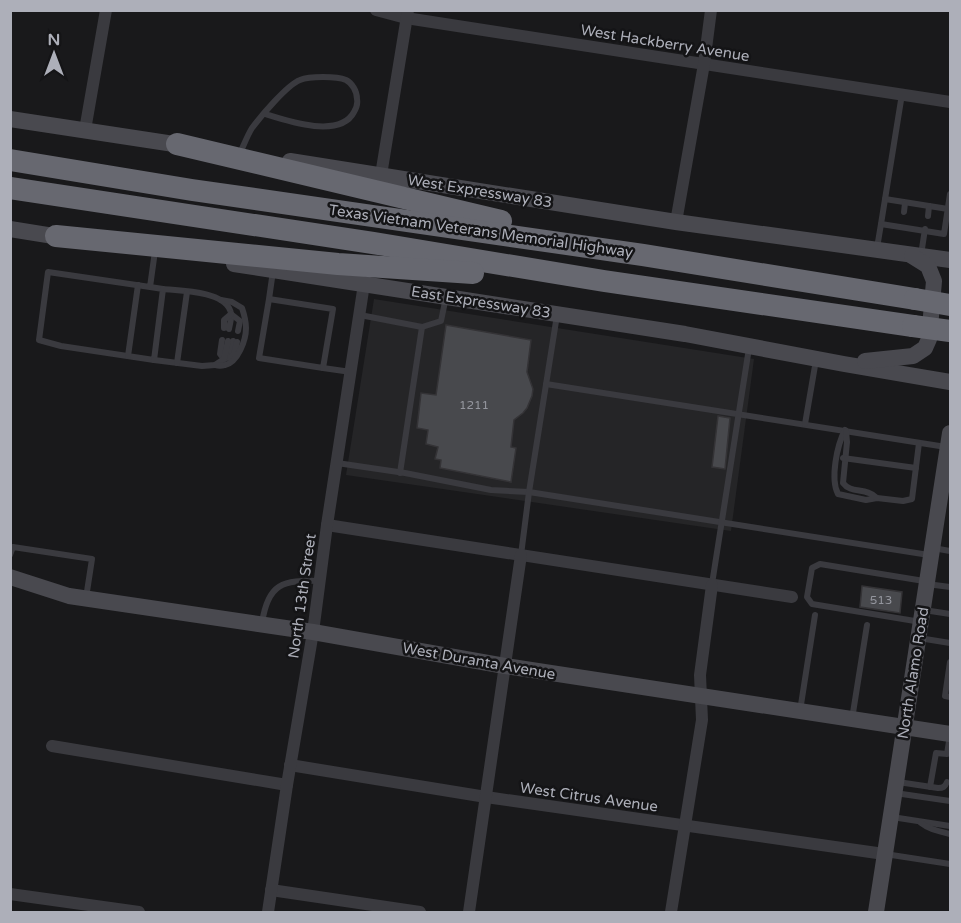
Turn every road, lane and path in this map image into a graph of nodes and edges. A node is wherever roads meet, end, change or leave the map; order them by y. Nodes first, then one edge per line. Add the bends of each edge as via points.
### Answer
1 (106, 10) edge
2 (376, 10) edge
3 (711, 10) edge
4 (407, 14) edge
5 (704, 64) junction
6 (902, 94) junction
7 (951, 102) edge
8 (265, 114) junction
9 (10, 119) edge
10 (85, 130) junction
11 (177, 144) junction
12 (240, 154) junction
13 (10, 160) edge
14 (381, 175) junction
15 (10, 188) edge
16 (951, 194) edge
17 (885, 199) junction
18 (905, 203) junction
19 (917, 204) junction
20 (929, 206) junction
21 (948, 209) junction
22 (904, 212) dead end
23 (916, 213) dead end
24 (928, 216) dead end
25 (676, 222) junction
26 (881, 224) junction
27 (10, 229) edge
28 (926, 229) junction
29 (56, 236) junction
30 (877, 249) junction
31 (154, 251) junction
32 (914, 254) junction
33 (643, 255) junction
34 (951, 260) edge
35 (273, 270) junction
36 (604, 281) junction
37 (364, 284) junction
38 (138, 285) junction
39 (150, 287) junction
40 (163, 289) junction
41 (187, 292) junction
42 (446, 297) junction
43 (269, 299) junction
44 (221, 300) junction
45 (951, 305) edge
46 (359, 315) junction
47 (557, 315) junction
48 (422, 327) junction
49 (231, 329) dead end
50 (951, 332) edge
51 (749, 346) junction
52 (128, 356) junction
53 (224, 359) junction
54 (816, 359) junction
55 (154, 360) junction
56 (177, 363) junction
57 (843, 364) junction
58 (215, 365) junction
59 (323, 368) junction
60 (351, 372) junction
61 (951, 382) edge
62 (546, 384) junction
63 (739, 414) junction
64 (805, 424) junction
65 (846, 430) junction
66 (949, 440) edge
67 (919, 443) junction
68 (837, 457) junction
69 (845, 458) junction
70 (337, 463) junction
71 (948, 467) edge
72 (916, 468) junction
73 (400, 473) junction
74 (529, 492) junction
75 (877, 498) junction
76 (722, 522) junction
77 (327, 525) junction
78 (951, 551) edge
79 (932, 552) junction
80 (10, 555) edge
81 (521, 555) junction
82 (10, 577) edge
83 (320, 581) junction
84 (927, 583) junction
85 (712, 585) junction
86 (951, 587) edge
87 (792, 597) dead end
88 (86, 598) junction
89 (951, 614) edge
90 (815, 615) dead end
91 (921, 623) junction
92 (867, 624) dead end
93 (261, 625) junction
94 (313, 632) junction
95 (951, 643) edge
96 (951, 662) edge
97 (505, 666) junction
98 (701, 696) junction
99 (951, 697) edge
100 (800, 711) junction
101 (852, 719) junction
102 (904, 726) junction
103 (950, 734) edge
104 (52, 746) dead end
105 (947, 754) junction
106 (950, 762) edge
107 (290, 765) junction
108 (947, 782) dead end
109 (287, 785) junction
110 (930, 787) junction
111 (895, 788) junction
112 (486, 797) junction
113 (951, 801) edge
114 (890, 817) junction
115 (919, 821) junction
116 (685, 826) junction
117 (951, 826) edge
118 (951, 834) edge
119 (885, 854) junction
120 (951, 864) edge
121 (271, 890) junction
122 (10, 894) edge
123 (139, 912) edge
124 (268, 912) edge
125 (420, 912) edge
126 (469, 912) edge
127 (671, 912) edge
128 (876, 912) edge

1 - 10 street
2 - 4 street, West Hackberry Avenue
3 - 5 street
4 - 5 street, West Hackberry Avenue
4 - 14 street
5 - 6 street, West Hackberry Avenue
5 - 25 street
6 - 7 street, West Hackberry Avenue
6 - 17 lane
8 - 8 lane via 292,85 310,78 332,76 347,81 357,98 351,117 329,126
8 - 12 lane via 251,129
9 - 10 main road, West Expressway 83
10 - 11 main road, West Expressway 83
11 - 12 main road, West Expressway 83
11 - 33 highway
12 - 14 main road, West Expressway 83
13 - 33 highway, Texas Vietnam Veterans Memorial Highway
14 - 25 main road, West Expressway 83
15 - 36 highway, Texas Vietnam Veterans Memorial Highway
16 - 21 lane
17 - 18 lane
17 - 26 lane
18 - 19 lane
18 - 22 lane
19 - 20 lane
19 - 23 lane
20 - 21 lane
20 - 24 lane
21 - 28 lane via 944,234
25 - 30 main road, West Expressway 83
26 - 28 lane
26 - 30 lane
27 - 29 main road, East Expressway 83
28 - 32 lane
29 - 31 main road, East Expressway 83
29 - 36 highway via 338,264
30 - 32 main road, West Expressway 83
31 - 35 main road, East Expressway 83
31 - 39 lane
32 - 34 main road, West Expressway 83
32 - 57 main road via 928,266 934,281 925,348 912,356
33 - 45 highway, Texas Vietnam Veterans Memorial Highway, bridge
35 - 37 main road, East Expressway 83
35 - 43 lane
36 - 50 highway, Texas Vietnam Veterans Memorial Highway, bridge
37 - 42 main road, East Expressway 83
37 - 46 street, North 13th Street
38 - 39 lane
38 - 52 lane
38 - 52 lane via 48,272 39,340
39 - 40 lane
40 - 41 lane
40 - 55 lane
41 - 44 lane
41 - 56 lane
42 - 47 main road, East Expressway 83
42 - 48 lane via 441,321
43 - 59 lane via 333,309
43 - 59 lane via 259,358
44 - 49 lane via 230,308
44 - 58 lane via 242,308 246,327 236,358 224,366
46 - 48 lane
46 - 60 street, North 13th Street
47 - 51 main road, East Expressway 83
47 - 62 lane
48 - 73 lane
51 - 54 main road, East Expressway 83
51 - 63 lane
52 - 55 lane
53 - 53 lane via 220,354 230,341 229,355
53 - 58 lane
54 - 57 main road, East Expressway 83
54 - 64 lane
55 - 56 lane
56 - 58 lane
57 - 61 main road, East Expressway 83
59 - 60 lane
60 - 70 street, North 13th Street
62 - 63 lane
62 - 74 lane
63 - 64 lane
63 - 76 lane
64 - 65 lane
65 - 67 lane
65 - 68 lane
65 - 69 lane
66 - 67 lane
66 - 71 main road, North Alamo Road
67 - 72 lane
68 - 69 lane
68 - 75 lane via 838,494 866,500
69 - 72 lane
69 - 75 lane via 843,483 847,488 871,492
70 - 73 lane
70 - 77 street, North 13th Street
71 - 79 main road, North Alamo Road
72 - 75 lane via 912,499
73 - 74 lane via 491,490
74 - 76 lane
74 - 81 lane
76 - 79 lane
76 - 85 lane
77 - 81 street
77 - 83 street, North 13th Street
78 - 79 lane
79 - 84 main road, North Alamo Road
80 - 88 lane via 13,547 92,558
81 - 85 street
81 - 97 street
82 - 88 main road, West Duranta Avenue
83 - 93 lane via 296,580 279,586 267,600
83 - 94 street, North 13th Street
84 - 86 lane
84 - 91 main road, North Alamo Road
84 - 91 lane via 820,564 812,568 807,597 812,604
85 - 87 street
85 - 98 street via 700,675
88 - 93 main road, West Duranta Avenue
89 - 91 lane
90 - 100 lane
91 - 95 lane
91 - 102 main road, North Alamo Road
92 - 101 lane
93 - 94 main road, West Duranta Avenue
94 - 97 main road, West Duranta Avenue
94 - 107 street, North 13th Street
96 - 99 lane via 945,696
97 - 98 main road, West Duranta Avenue
97 - 112 street
98 - 100 main road, West Duranta Avenue
98 - 116 street via 702,720
100 - 101 main road, West Duranta Avenue
101 - 102 main road, West Duranta Avenue
102 - 103 main road, West Duranta Avenue
102 - 111 main road, North Alamo Road
103 - 105 lane
104 - 109 street
105 - 106 lane
105 - 110 lane via 936,753
107 - 109 street, North 13th Street
107 - 112 street, West Citrus Avenue
108 - 110 lane via 942,788
109 - 121 street, North 13th Street
110 - 111 lane
111 - 113 lane
111 - 114 main road, North Alamo Road
112 - 116 street, West Citrus Avenue
112 - 126 street
114 - 115 lane
114 - 119 main road, North Alamo Road
115 - 117 lane
115 - 118 lane
116 - 119 street, West Citrus Avenue
116 - 127 street
119 - 120 lane
119 - 128 main road, North Alamo Road
121 - 124 street, North 13th Street
121 - 125 street
122 - 123 street

